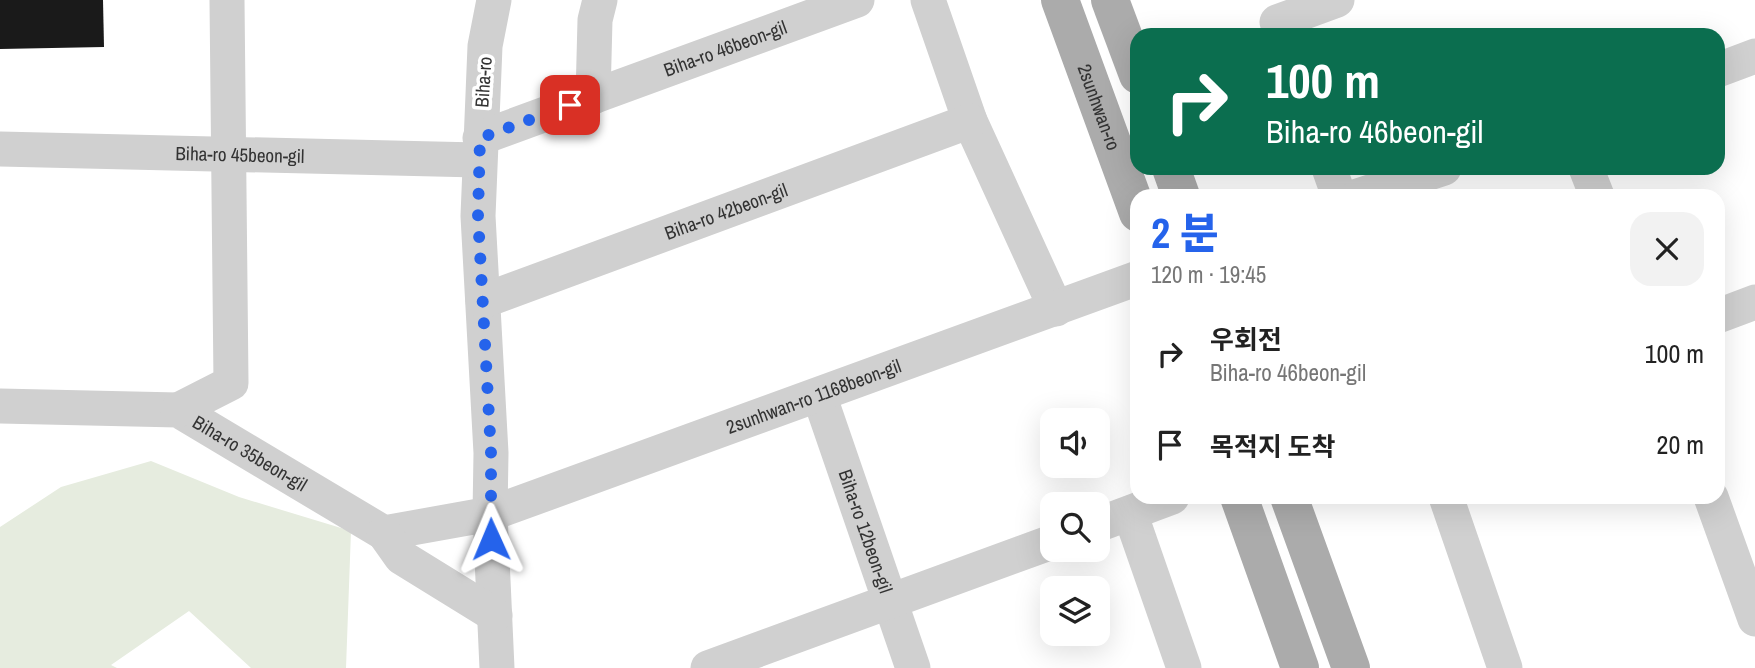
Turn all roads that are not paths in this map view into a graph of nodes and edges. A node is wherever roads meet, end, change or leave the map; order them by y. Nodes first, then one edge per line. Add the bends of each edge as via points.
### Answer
1 (227, 0) edge
2 (494, 0) edge
3 (600, 0) edge
4 (858, 0) edge
5 (928, 0) edge
6 (1060, 0) edge
7 (1110, 0) edge
8 (1337, 0) edge
9 (1276, 19) edge
10 (1130, 54) edge
11 (1755, 56) edge
12 (1725, 67) edge
13 (593, 97) junction
14 (970, 121) junction
15 (0, 149) edge
16 (479, 149) junction
17 (227, 154) junction
18 (1422, 175) edge
19 (1380, 189) edge
20 (1130, 192) edge
21 (1130, 281) edge
22 (483, 301) junction
23 (1755, 302) edge
24 (1056, 309) junction
25 (1725, 313) edge
26 (819, 395) junction
27 (0, 406) edge
28 (178, 410) junction
29 (1154, 504) edge
30 (1241, 504) edge
31 (1291, 504) edge
32 (1448, 504) edge
33 (1714, 504) edge
34 (1130, 513) junction
35 (490, 514) junction
36 (1110, 520) edge
37 (384, 533) junction
38 (1040, 546) edge
39 (890, 601) junction
40 (495, 615) junction
41 (1755, 620) edge
42 (497, 668) edge
43 (708, 668) edge
44 (914, 668) edge
45 (1184, 668) edge
46 (1300, 668) edge
47 (1350, 668) edge
48 (1506, 668) edge

1 - 17 street
2 - 16 street, Biha-ro via 485,46
3 - 13 street via 595,20
4 - 13 street, Biha-ro 46beon-gil
5 - 14 street
6 - 20 main road, 2sunhwan-ro
7 - 10 main road
8 - 9 street
11 - 12 street
13 - 16 street, Biha-ro 46beon-gil
14 - 22 street, Biha-ro 42beon-gil
14 - 24 street
15 - 17 street, Biha-ro 45beon-gil
16 - 17 street, Biha-ro 45beon-gil
16 - 22 street, Biha-ro
17 - 28 street via 231,383
18 - 19 street
21 - 24 street, 2sunhwan-ro 1168beon-gil
22 - 35 street, Biha-ro
23 - 25 street
24 - 26 street, 2sunhwan-ro 1168beon-gil
26 - 35 street, 2sunhwan-ro 1168beon-gil
26 - 39 street, Biha-ro 12beon-gil
27 - 28 street, Biha-ro 35beon-gil
28 - 37 street, Biha-ro 35beon-gil
29 - 34 street
30 - 46 main road
31 - 47 main road
32 - 48 street
33 - 41 street
34 - 36 street
34 - 45 street
35 - 37 street
35 - 40 street, Biha-ro
37 - 40 street via 401,557
38 - 39 street
39 - 43 street
39 - 44 street, Biha-ro 12beon-gil
40 - 42 street, Biha-ro

